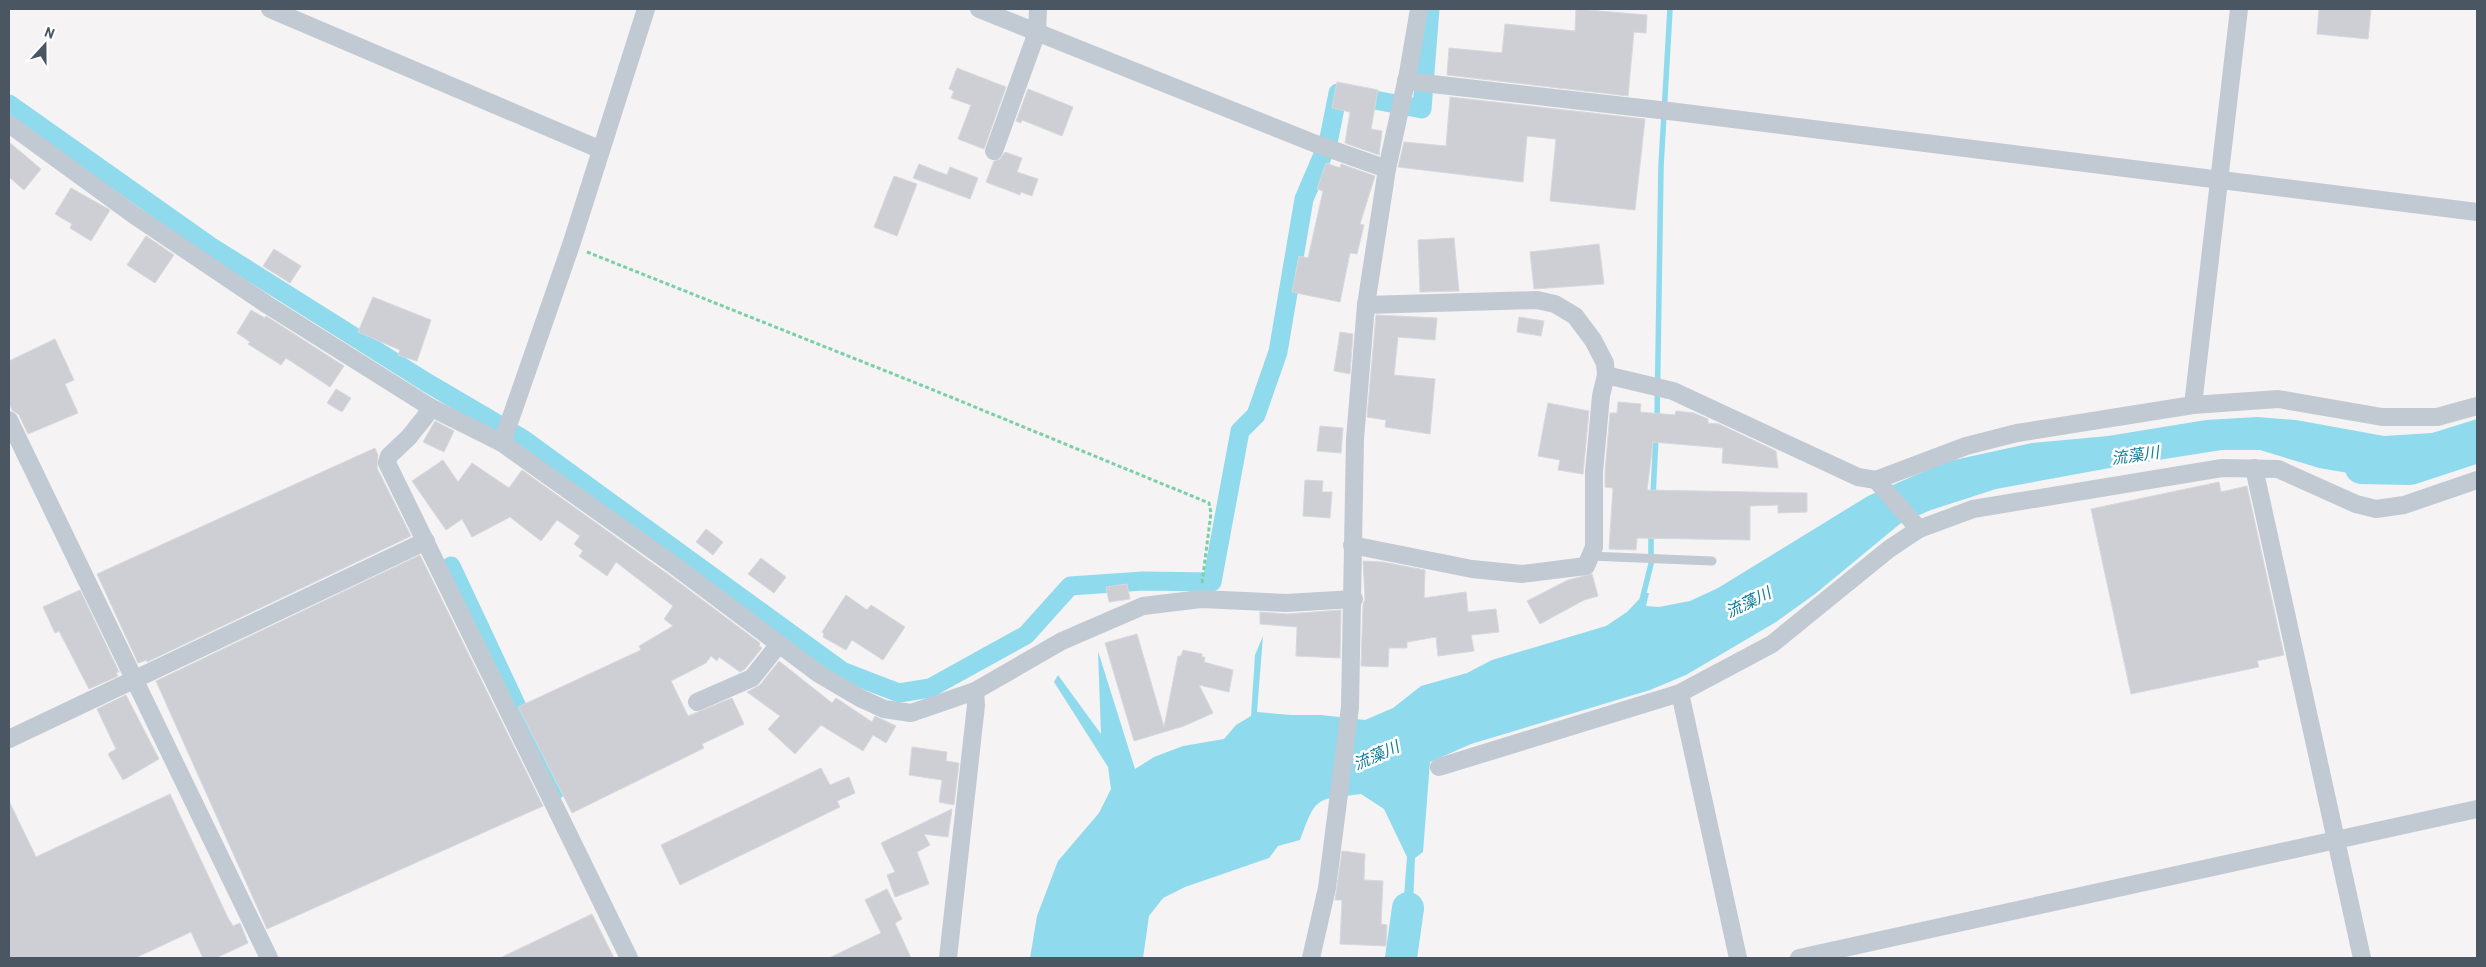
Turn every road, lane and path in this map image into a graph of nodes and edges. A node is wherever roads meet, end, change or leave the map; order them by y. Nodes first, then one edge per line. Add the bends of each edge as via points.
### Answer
1 (270, 9) edge
2 (646, 9) edge
3 (979, 9) edge
4 (1038, 9) edge
5 (1419, 9) edge
6 (2239, 9) edge
7 (1037, 32) junction
8 (1406, 85) junction
9 (9, 124) edge
10 (599, 149) junction
11 (994, 151) dead end
12 (1388, 169) junction
13 (2220, 179) junction
14 (2477, 212) edge
15 (571, 245) junction
16 (1366, 305) junction
17 (1606, 375) junction
18 (2194, 406) junction
19 (2477, 406) edge
20 (430, 407) junction
21 (9, 420) edge
22 (502, 441) junction
23 (2254, 468) junction
24 (2477, 480) edge
25 (1878, 482) junction
26 (1917, 526) junction
27 (426, 541) junction
28 (1352, 544) junction
29 (1590, 556) junction
30 (1712, 561) dead end
31 (1203, 571) dead end
32 (1354, 600) junction
33 (779, 644) junction
34 (133, 680) junction
35 (975, 691) junction
36 (1680, 693) junction
37 (697, 702) dead end
38 (9, 739) edge
39 (1439, 767) dead end
40 (2477, 809) edge
41 (2336, 840) junction
42 (269, 958) edge
43 (629, 958) edge
44 (948, 958) edge
45 (1312, 958) edge
46 (1738, 958) edge
47 (1799, 958) edge
48 (2362, 958) edge

1 - 10 street
2 - 10 street
3 - 7 street
4 - 7 street
5 - 8 street
6 - 13 street
7 - 11 street
7 - 12 street via 1316,144
8 - 12 street
8 - 13 street via 1677,112
9 - 20 street via 198,259
10 - 15 street
12 - 16 street
13 - 14 street
13 - 18 street
15 - 22 street
15 - 31 path via 1209,504 1211,513
16 - 17 street via 1537,300 1555,304 1575,316 1593,340
16 - 28 street via 1355,439
17 - 25 street via 1673,391 1858,477
17 - 29 street via 1594,472 1594,547
18 - 19 street via 2278,399 2382,417 2437,417
18 - 25 street via 2017,433 1966,446
20 - 22 street
20 - 27 street via 425,417 389,456 387,463
21 - 34 street
22 - 33 street
23 - 24 street via 2278,469 2356,504 2376,509 2404,505
23 - 26 street via 2222,468 1973,509
23 - 41 street
25 - 26 street
26 - 36 street via 1772,644
27 - 34 street
27 - 43 street
28 - 29 street via 1472,569 1522,574 1586,566
28 - 32 street
29 - 30 lane
32 - 35 street via 1286,603 1201,599 1143,606 1062,641
32 - 45 street via 1350,707 1327,888
33 - 35 street via 819,674 884,709 911,713
33 - 37 street via 752,678
34 - 38 street
34 - 42 street
35 - 44 street
36 - 39 street
36 - 46 street
40 - 41 street
41 - 47 street
41 - 48 street

